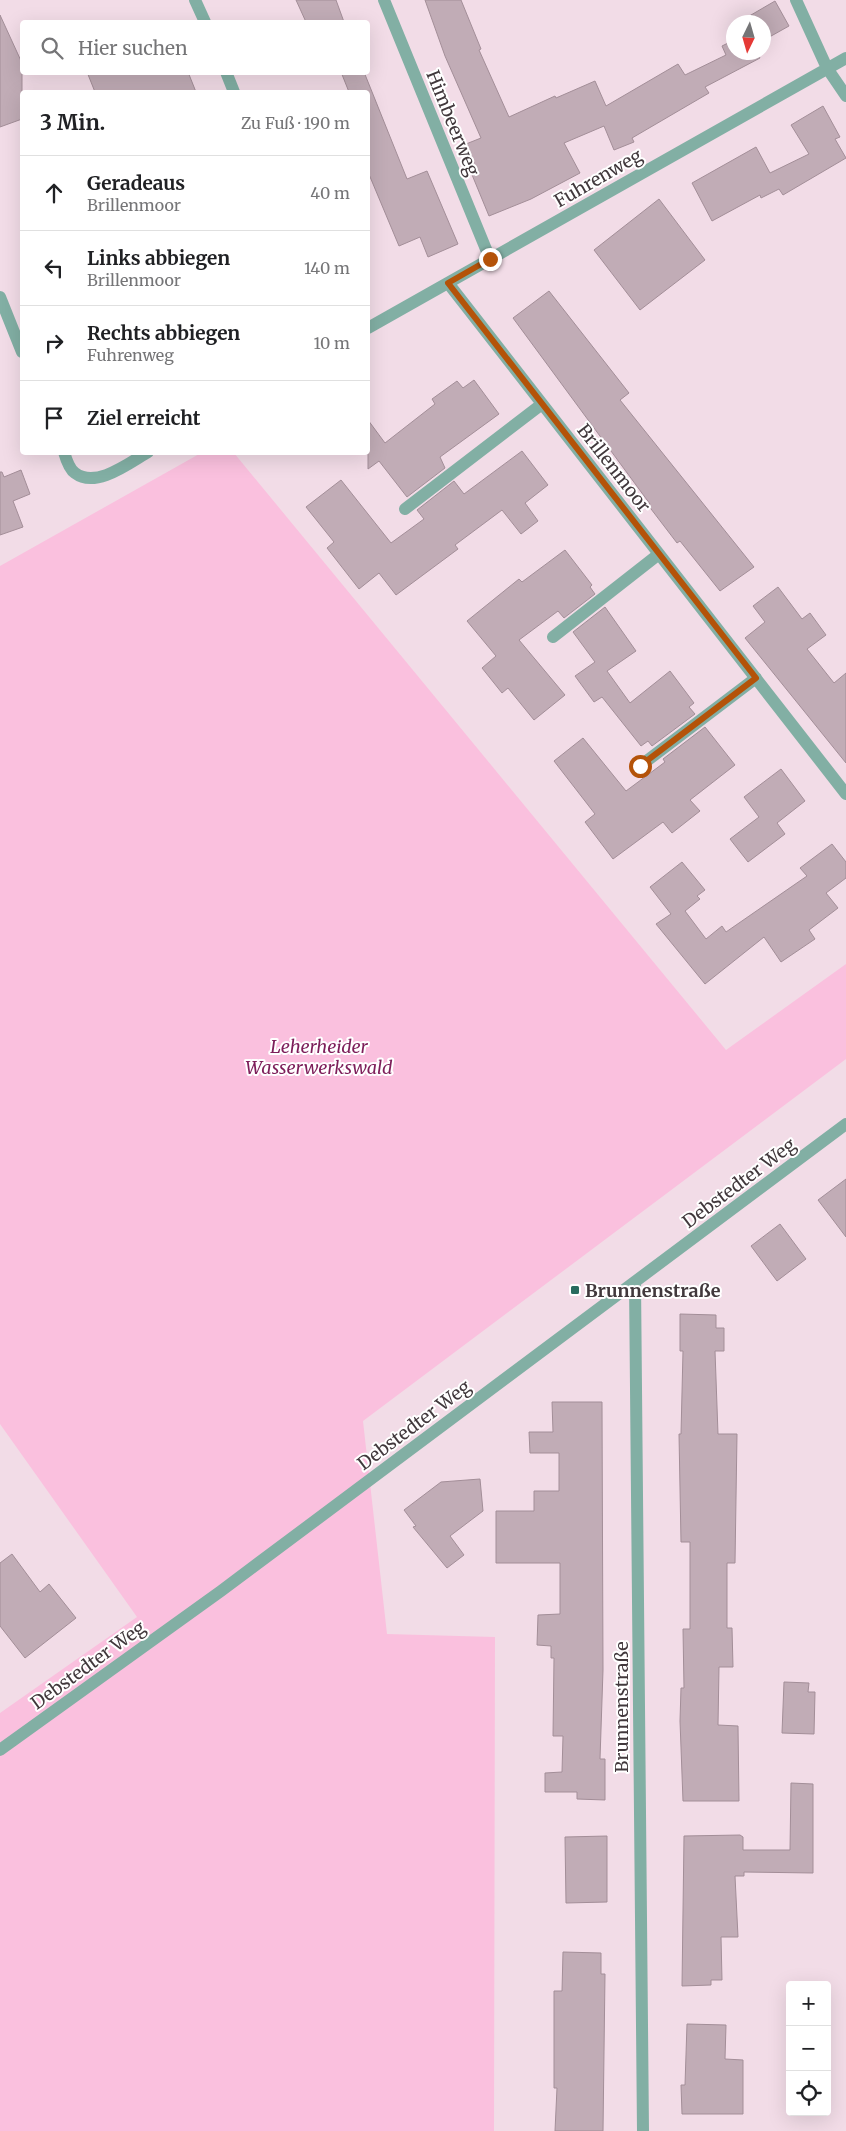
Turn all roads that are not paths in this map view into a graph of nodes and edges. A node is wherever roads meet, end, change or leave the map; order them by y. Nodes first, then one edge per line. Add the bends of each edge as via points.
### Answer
1 (195, 0) edge
2 (384, 0) edge
3 (796, 0) edge
4 (203, 20) edge
5 (846, 58) edge
6 (827, 68) junction
7 (227, 75) edge
8 (233, 90) edge
9 (846, 96) edge
10 (490, 259) junction
11 (448, 283) junction
12 (0, 297) edge
13 (370, 327) edge
14 (20, 347) edge
15 (542, 404) junction
16 (65, 455) edge
17 (143, 455) edge
18 (405, 509) dead end
19 (659, 554) junction
20 (553, 637) dead end
21 (756, 678) junction
22 (640, 766) dead end
23 (846, 794) edge
24 (846, 1124) edge
25 (635, 1282) junction
26 (0, 1750) edge
27 (643, 2131) edge

1 - 4 street
2 - 10 street, Himbeerweg
3 - 6 street
5 - 6 street, Fuhrenweg
6 - 9 street
6 - 10 street, Fuhrenweg
7 - 8 street
10 - 11 street, Fuhrenweg
11 - 13 street, Fuhrenweg
11 - 15 street, Brillenmoor
12 - 14 street
15 - 18 street
15 - 19 street, Brillenmoor
16 - 17 street via 71,470 87,478 109,474
19 - 20 street
19 - 21 street, Brillenmoor
21 - 22 street
21 - 23 street, Brillenmoor
24 - 25 street, Debstedter Weg
25 - 26 street, Debstedter Weg via 221,1591
25 - 27 street, Brunnenstraße

